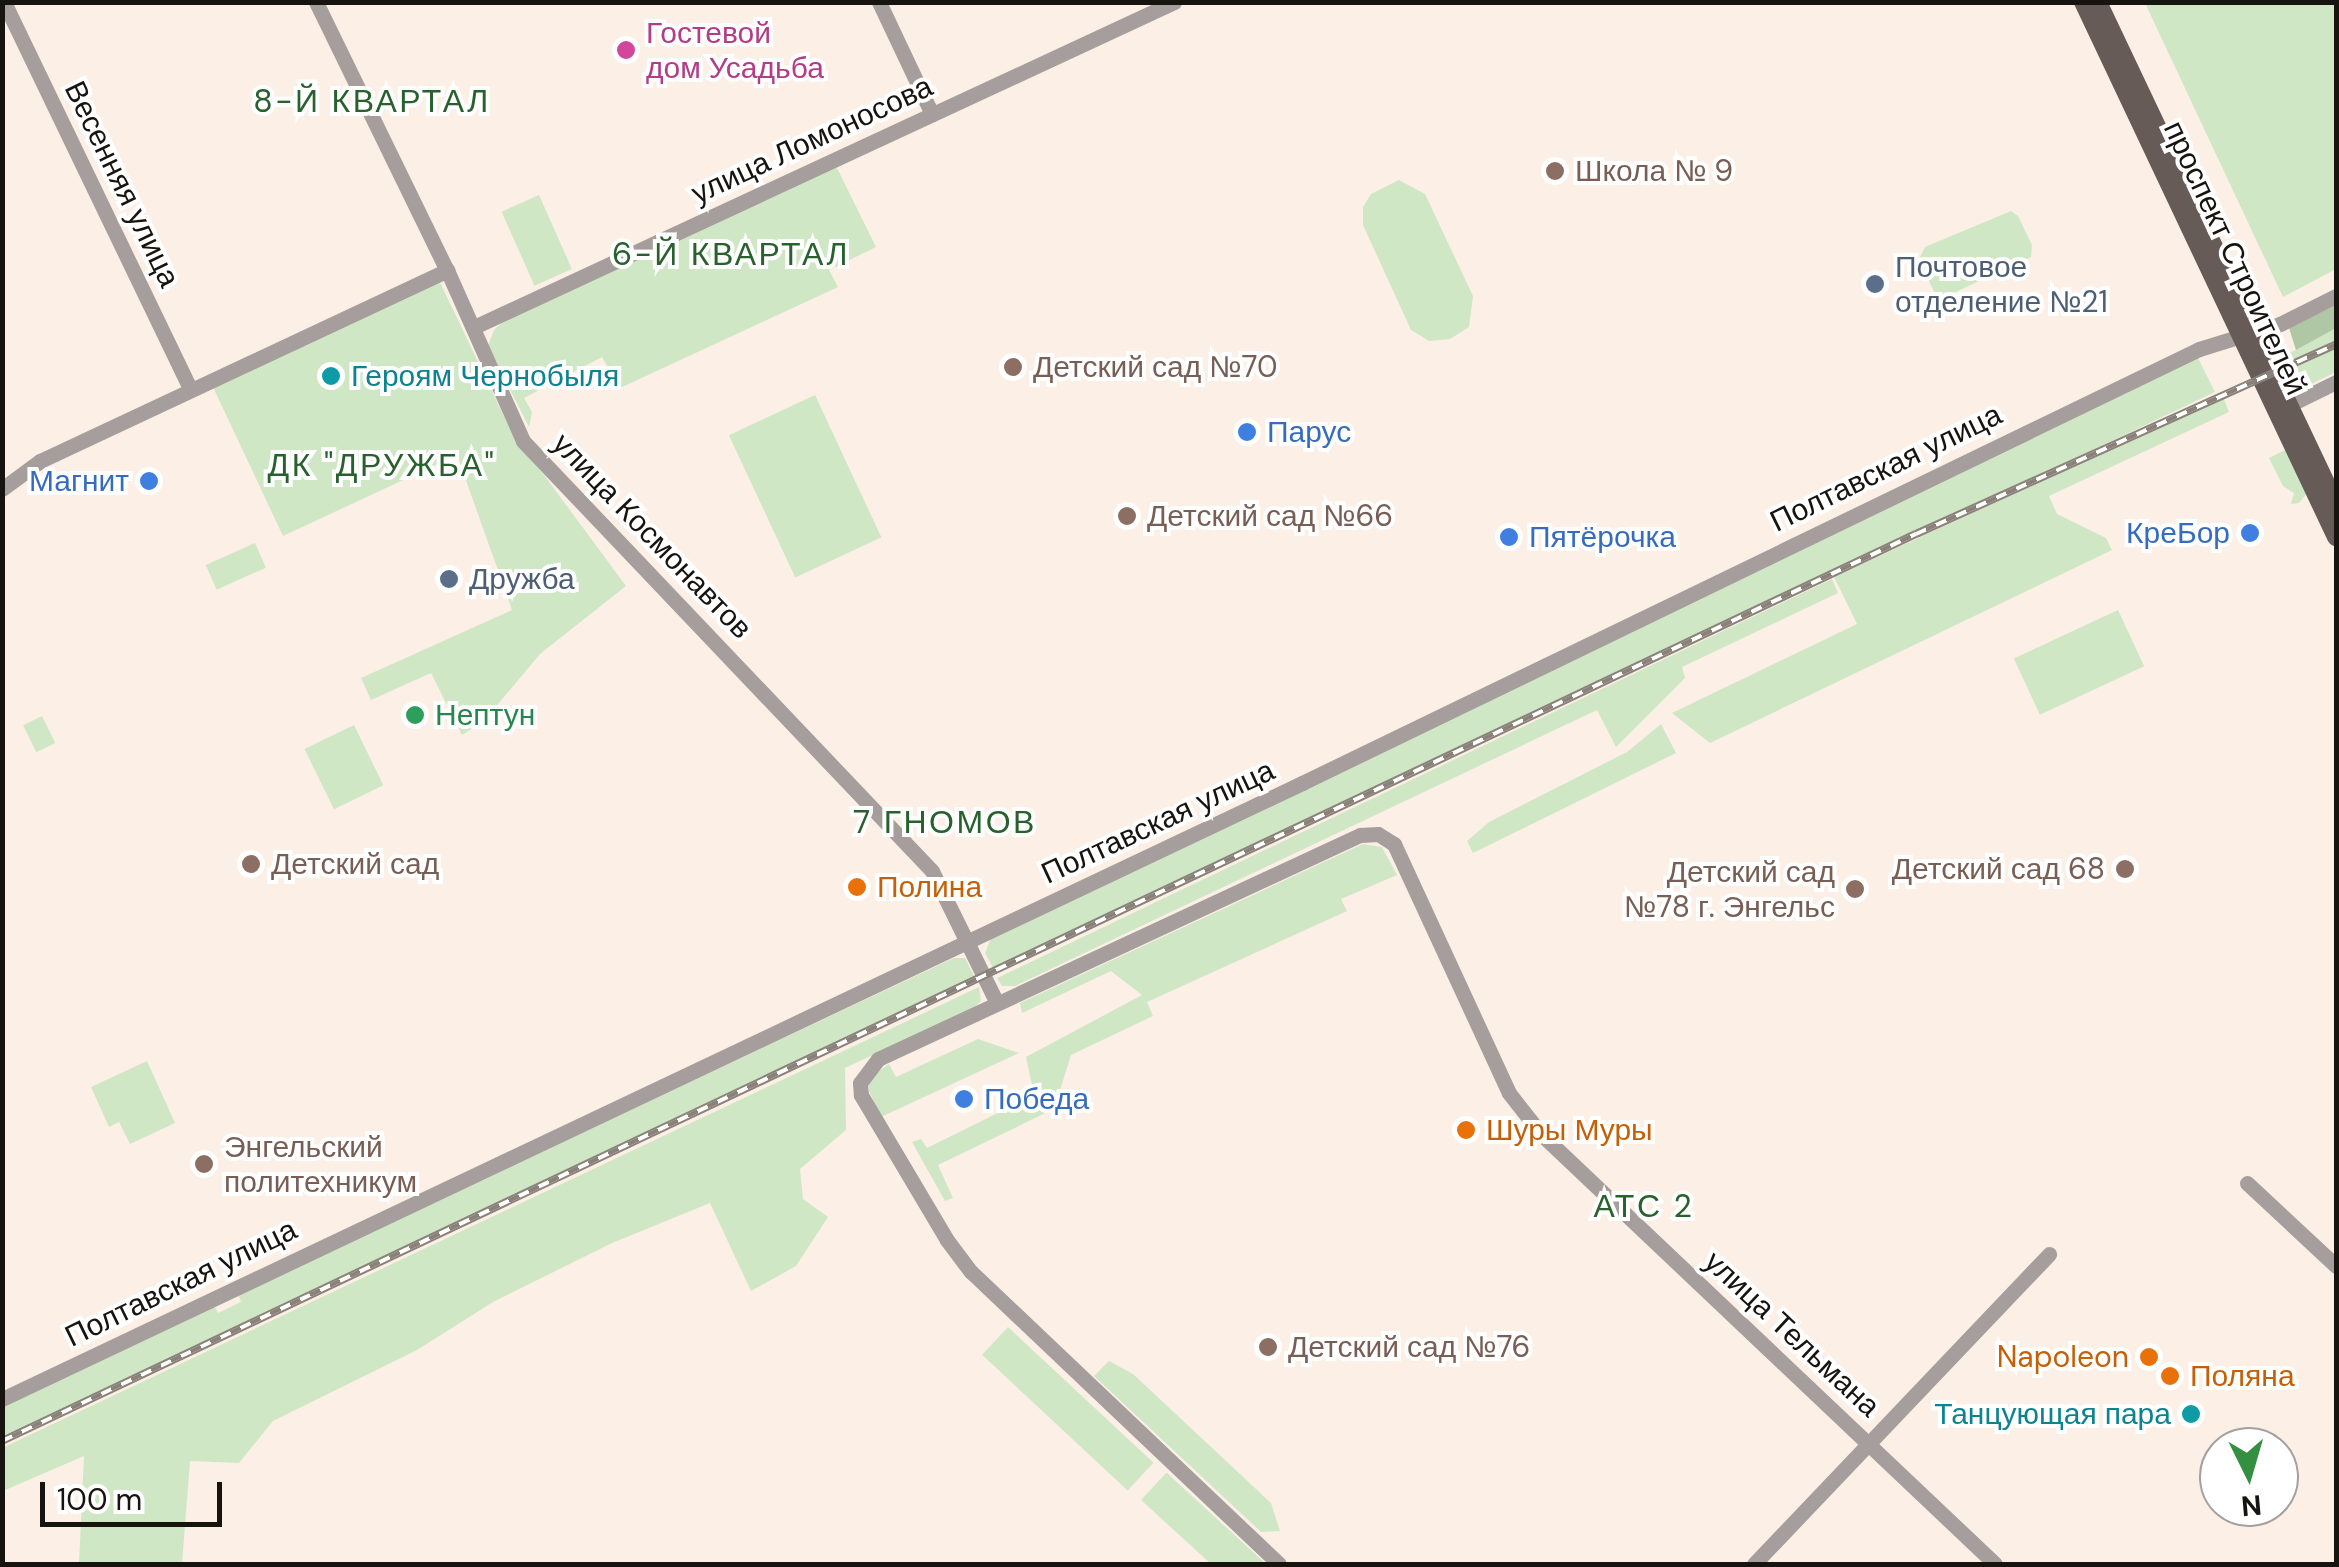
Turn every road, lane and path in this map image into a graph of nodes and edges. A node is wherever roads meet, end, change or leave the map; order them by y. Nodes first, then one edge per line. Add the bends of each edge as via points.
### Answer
1 (4, 2) edge
2 (316, 2) edge
3 (879, 2) edge
4 (1174, 2) edge
5 (2083, 2) edge
6 (2098, 2) edge
7 (932, 114) junction
8 (447, 270) junction
9 (2336, 296) edge
10 (474, 328) junction
11 (2247, 332) junction
12 (2336, 382) edge
13 (190, 389) junction
14 (2283, 408) junction
15 (2, 489) edge
16 (2336, 504) edge
17 (2336, 537) edge
18 (967, 943) junction
19 (996, 1004) junction
20 (2247, 1183) dead end
21 (2049, 1254) dead end
22 (2336, 1266) edge
23 (2, 1398) edge
24 (1872, 1446) junction
25 (1279, 1564) edge
26 (1754, 1564) edge
27 (1995, 1564) edge

1 - 13 street, Весенняя улица
2 - 8 street, улица Космонавтов
3 - 7 street
4 - 7 street, улица Ломоносова
5 - 11 main road, проспект Строителей
6 - 11 main road, проспект Строителей
7 - 10 street, улица Ломоносова
8 - 10 street, улица Космонавтов
8 - 13 street
9 - 11 street, Полтавская улица
10 - 18 street, улица Космонавтов via 524,441 932,872
11 - 14 main road, проспект Строителей
11 - 18 street, Полтавская улица via 1623,624
12 - 14 street
13 - 15 street via 40,461
14 - 16 main road, проспект Строителей
14 - 17 main road, проспект Строителей
18 - 19 street, улица Космонавтов
18 - 23 street, Полтавская улица
19 - 24 street, улица Тельмана via 1360,835 1378,834 1394,844 1509,1093 1541,1134
19 - 25 street via 878,1059 863,1074 861,1095 971,1272
20 - 22 street
21 - 24 street
24 - 26 street
24 - 27 street, улица Тельмана

